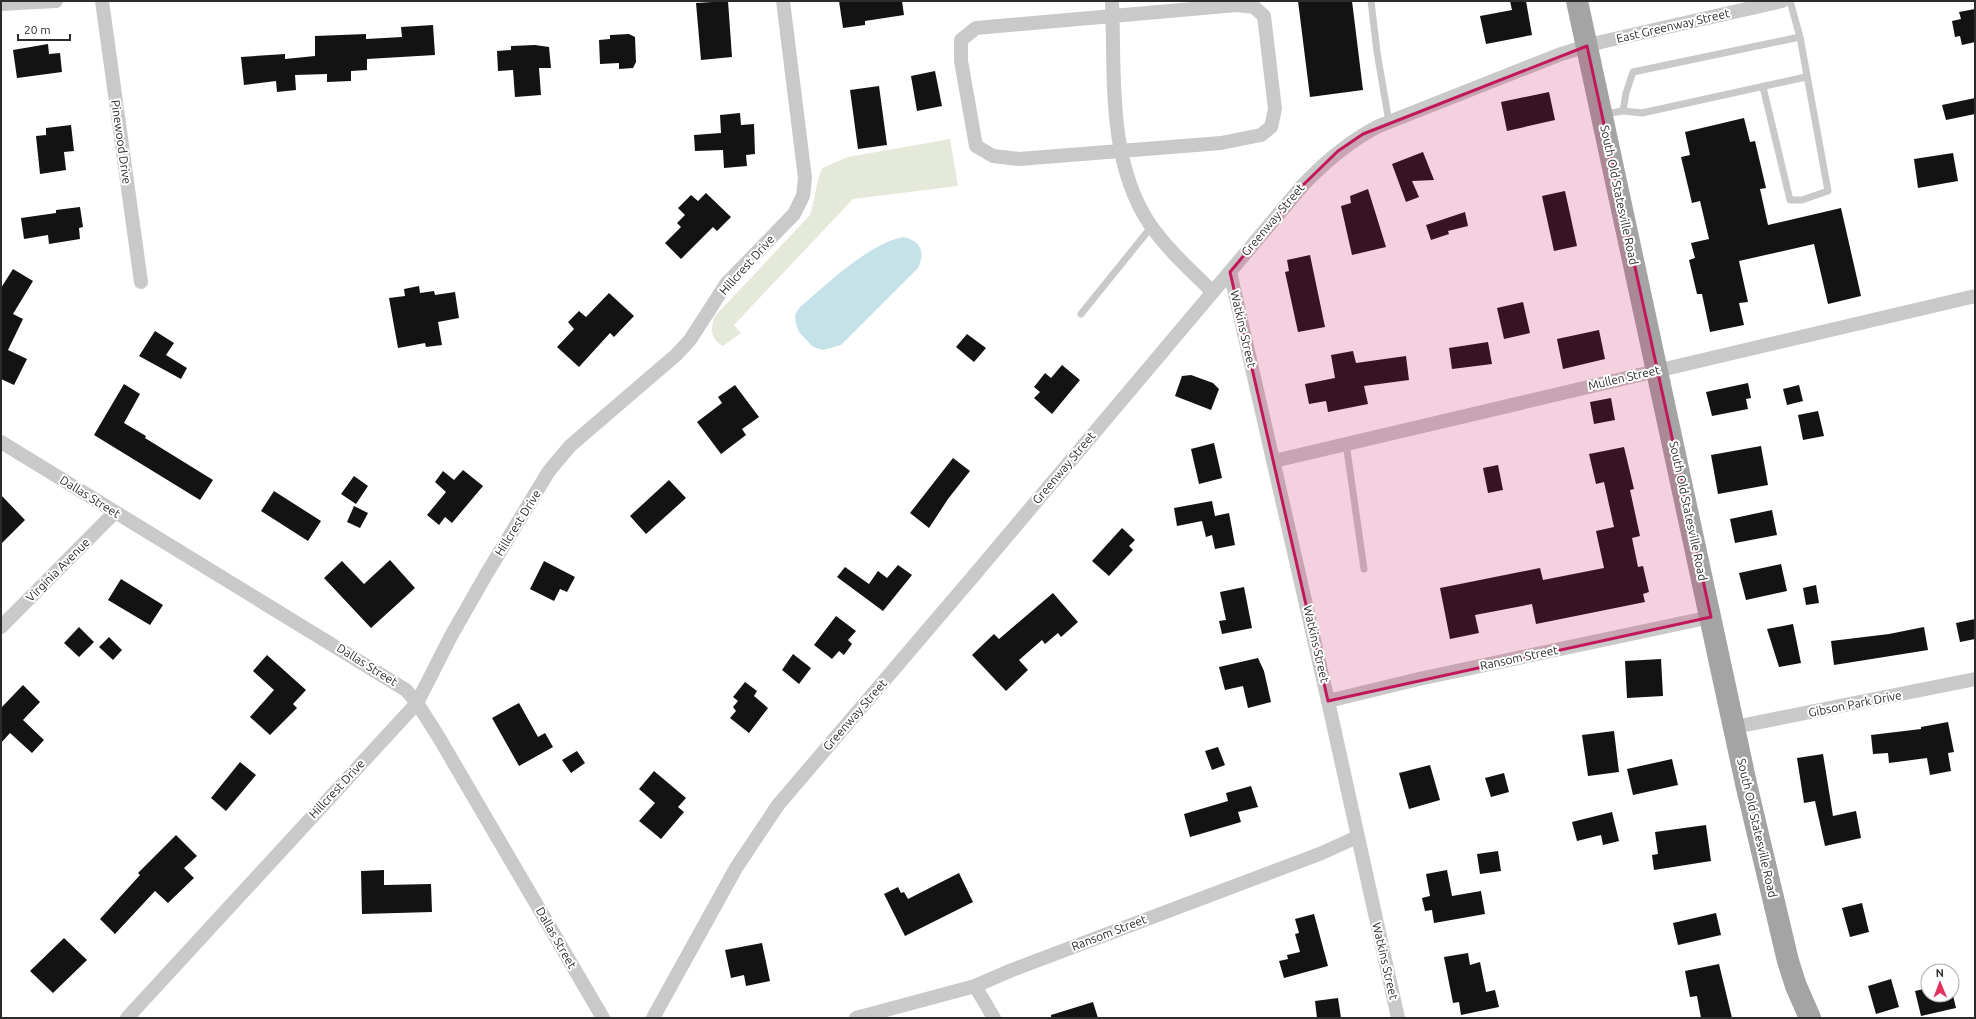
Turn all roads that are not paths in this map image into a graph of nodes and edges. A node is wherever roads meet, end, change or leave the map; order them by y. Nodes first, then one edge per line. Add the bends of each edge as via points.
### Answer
1 (56, 1) edge
2 (102, 1) edge
3 (783, 1) edge
4 (1112, 1) edge
5 (1371, 1) edge
6 (1577, 1) edge
7 (1782, 1) edge
8 (1790, 1) edge
9 (1, 4) edge
10 (1113, 17) junction
11 (1800, 37) junction
12 (1587, 46) junction
13 (1806, 77) junction
14 (1763, 87) junction
15 (1623, 111) junction
16 (1601, 115) junction
17 (1389, 122) junction
18 (1121, 152) junction
19 (1152, 226) junction
20 (1230, 272) junction
21 (141, 282) dead end
22 (1213, 292) junction
23 (1975, 296) edge
24 (1081, 314) dead end
25 (1657, 370) junction
26 (1, 442) edge
27 (1346, 443) junction
28 (1274, 461) junction
29 (115, 512) junction
30 (1364, 569) dead end
31 (1711, 617) junction
32 (1, 627) edge
33 (1975, 679) edge
34 (1328, 701) junction
35 (417, 703) junction
36 (1735, 727) junction
37 (1357, 837) junction
38 (975, 986) junction
39 (127, 1018) edge
40 (603, 1018) edge
41 (653, 1018) edge
42 (856, 1018) edge
43 (994, 1018) edge
44 (1398, 1018) edge
45 (1810, 1018) edge

1 - 9 street
2 - 21 street, Pinewood Drive
3 - 35 street, Hillcrest Drive via 804,157 805,178 799,205 794,214 726,284 690,340 676,355 570,446 549,471 475,594
4 - 10 street
5 - 17 lane
6 - 12 main road, South Old Statesville Road
7 - 12 street, East Greenway Street
8 - 11 lane
10 - 18 street via 1116,109
10 - 18 street via 976,28 961,40 961,61 976,146 993,156 1019,159
10 - 18 street via 1237,5 1254,8 1264,16 1275,109 1271,127 1261,135 1222,143
11 - 13 lane
11 - 15 lane via 1633,72
12 - 16 main road, South Old Statesville Road
12 - 17 street, Greenway Street
13 - 14 lane
13 - 14 lane via 1828,191 1802,200 1790,200
14 - 15 lane via 1642,113
15 - 16 lane
16 - 25 main road, South Old Statesville Road
17 - 20 street, Greenway Street via 1363,134 1324,163 1302,185
18 - 19 street via 1132,192
19 - 22 street via 1171,251
19 - 24 lane
20 - 22 street, Greenway Street
20 - 28 street, Watkins Street
22 - 41 street, Greenway Street via 778,805 736,868
23 - 25 street, Mullen Street
25 - 27 street, Mullen Street
25 - 31 main road, South Old Statesville Road
26 - 29 street, Dallas Street
27 - 28 street, Mullen Street
27 - 30 lane
28 - 34 street, Watkins Street
29 - 32 street, Virginia Avenue
29 - 35 street, Dallas Street via 379,672 406,690
31 - 34 street, Ransom Street
31 - 36 main road, South Old Statesville Road
33 - 36 street, Gibson Park Drive
34 - 37 street, Watkins Street
35 - 39 street, Hillcrest Drive
35 - 40 street, Dallas Street
36 - 45 main road, South Old Statesville Road via 1788,961
37 - 38 street, Ransom Street via 1322,853
37 - 44 street, Watkins Street
38 - 42 street, Ransom Street
38 - 43 street

